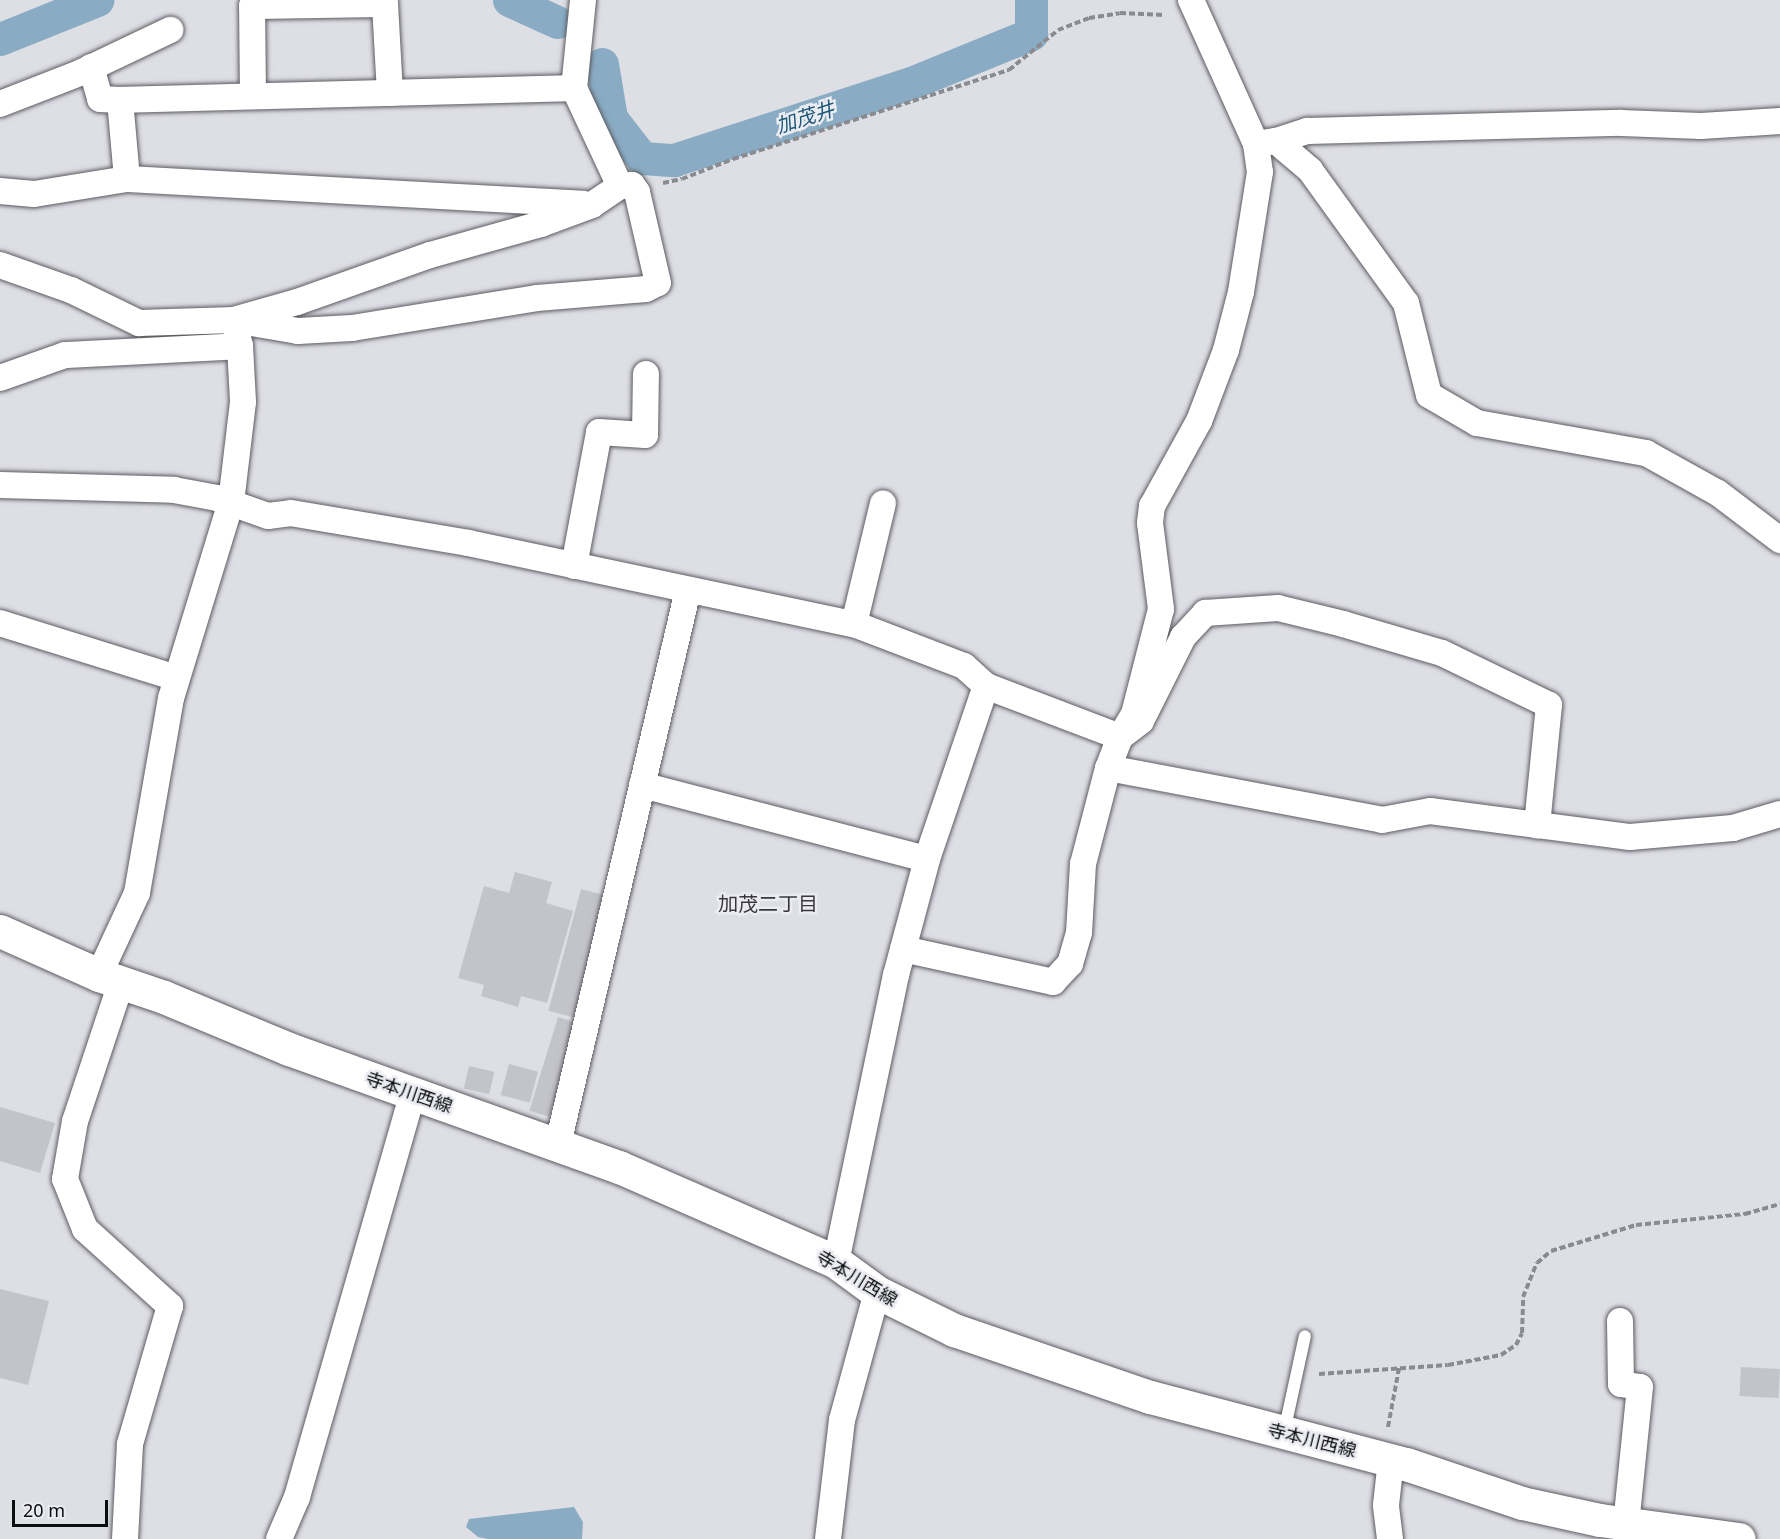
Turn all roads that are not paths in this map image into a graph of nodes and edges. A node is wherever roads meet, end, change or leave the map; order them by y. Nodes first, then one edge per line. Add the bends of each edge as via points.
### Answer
1 (583, 0) edge
2 (1191, 0) edge
3 (170, 30) dead end
4 (91, 67) junction
5 (574, 88) junction
6 (390, 93) junction
7 (253, 96) junction
8 (120, 100) junction
9 (0, 104) edge
10 (1780, 121) edge
11 (1266, 143) junction
12 (128, 179) junction
13 (626, 185) junction
14 (0, 191) edge
15 (592, 205) junction
16 (0, 265) edge
17 (234, 320) junction
18 (240, 346) junction
19 (646, 374) dead end
20 (0, 378) edge
21 (0, 485) edge
22 (231, 502) junction
23 (883, 504) dead end
24 (1780, 540) edge
25 (574, 566) junction
26 (688, 590) junction
27 (0, 623) edge
28 (854, 624) junction
29 (177, 678) junction
30 (986, 686) junction
31 (1120, 736) junction
32 (1108, 768) junction
33 (642, 786) junction
34 (1780, 814) edge
35 (1537, 825) junction
36 (927, 859) junction
37 (0, 931) edge
38 (903, 949) junction
39 (110, 979) junction
40 (413, 1093) junction
41 (558, 1144) junction
42 (836, 1262) junction
43 (877, 1292) junction
44 (1620, 1321) dead end
45 (1305, 1336) dead end
46 (1284, 1434) junction
47 (1387, 1459) junction
48 (1626, 1524) junction
49 (125, 1539) edge
50 (279, 1539) edge
51 (828, 1539) edge
52 (1390, 1539) edge
53 (1739, 1539) edge

1 - 5 street
2 - 11 street via 1203,30
3 - 4 street
4 - 8 street via 100,99
4 - 9 street
5 - 6 street
5 - 13 street
6 - 7 street
6 - 7 street via 385,4 252,6
7 - 8 street
8 - 12 street
10 - 11 street via 1701,126 1621,123 1307,131
11 - 24 street via 1310,170 1406,303 1429,395 1477,423 1646,453 1718,493
11 - 31 street via 1252,232 1226,350 1199,421 1152,506 1150,523 1161,609 1134,714
12 - 14 street via 34,194
12 - 15 street
13 - 15 street
13 - 17 street via 637,192 658,283 646,289 537,298 352,328 298,331
15 - 17 street
16 - 17 street via 71,290 139,323
17 - 18 street
18 - 20 street via 65,355
18 - 22 street via 243,402
19 - 25 street via 645,435 599,432
21 - 22 street via 174,490
22 - 25 street via 268,516 291,513 468,543
22 - 29 street
23 - 28 street
25 - 26 street
26 - 28 street
26 - 33 street
27 - 29 street
28 - 30 street via 964,666
29 - 39 street via 137,893
30 - 31 street
30 - 36 street
31 - 32 street
31 - 35 street via 1141,722 1183,637 1205,613 1278,608 1442,653 1549,705
32 - 35 street via 1382,820 1430,811
32 - 38 street via 1083,864 1079,933 1070,964 1053,982
33 - 36 street
33 - 41 street
34 - 35 street via 1732,828 1630,837
36 - 38 street
37 - 39 main road, 寺本川西線
38 - 42 street
39 - 40 main road, 寺本川西線
39 - 49 street via 64,1179 85,1229 170,1306 130,1444
40 - 41 main road, 寺本川西線
40 - 50 street via 297,1497
41 - 42 main road, 寺本川西線
42 - 43 main road, 寺本川西線
43 - 46 main road, 寺本川西線 via 954,1330 1150,1397
43 - 51 street via 842,1420
44 - 48 street via 1621,1384 1640,1387
45 - 46 lane
46 - 47 main road, 寺本川西線
47 - 48 main road, 寺本川西線 via 1522,1503
47 - 52 street
48 - 53 main road, 寺本川西線

